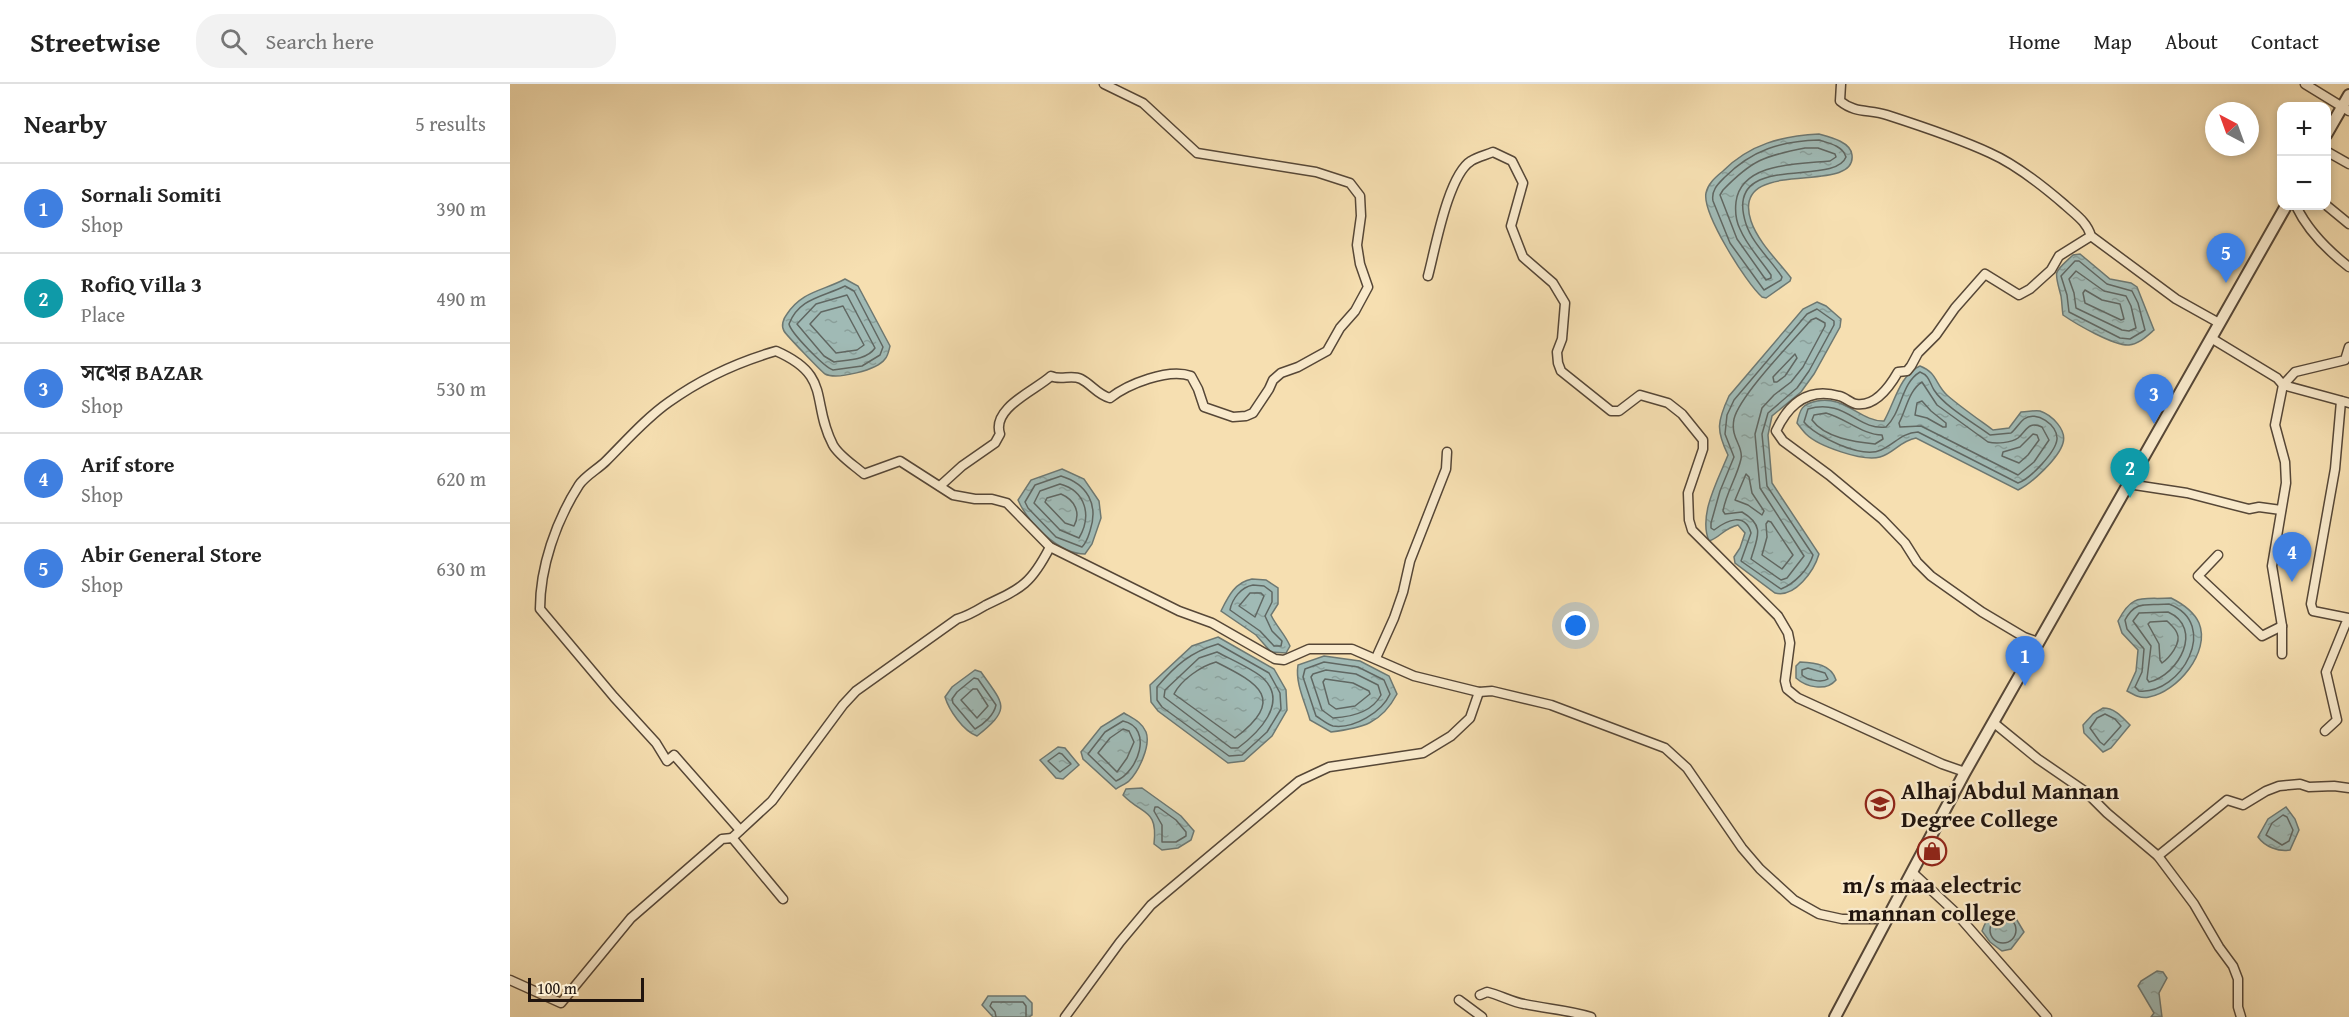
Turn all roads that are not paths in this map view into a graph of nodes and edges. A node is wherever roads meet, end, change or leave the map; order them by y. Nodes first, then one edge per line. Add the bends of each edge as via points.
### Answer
1 (1104, 84) edge
2 (1841, 84) edge
3 (2305, 84) edge
4 (2349, 95) edge
5 (2346, 109) edge
6 (2331, 128) edge
7 (2331, 154) edge
8 (2349, 164) edge
9 (2284, 210) edge
10 (2298, 210) edge
11 (2331, 210) edge
12 (2349, 224) edge
13 (2091, 236) junction
14 (2349, 267) edge
15 (1428, 276) dead end
16 (2220, 323) junction
17 (2211, 338) junction
18 (2349, 347) edge
19 (2283, 385) junction
20 (2345, 402) edge
21 (1447, 452) dead end
22 (2128, 484) junction
23 (940, 486) junction
24 (2281, 510) junction
25 (1050, 547) junction
26 (2218, 555) dead end
27 (2349, 617) edge
28 (2282, 626) junction
29 (2038, 642) junction
30 (2282, 654) dead end
31 (1376, 658) junction
32 (1479, 692) junction
33 (1994, 723) junction
34 (2325, 731) dead end
35 (1965, 772) junction
36 (2349, 788) edge
37 (740, 831) junction
38 (732, 838) junction
39 (2158, 856) junction
40 (1913, 873) junction
41 (783, 899) dead end
42 (1886, 919) junction
43 (510, 980) edge
44 (1480, 995) dead end
45 (1459, 1000) dead end
46 (1065, 1017) edge
47 (1482, 1017) edge
48 (1591, 1017) edge
49 (1835, 1017) edge
50 (2047, 1017) edge
51 (2241, 1017) edge

1 - 23 street via 1143,103 1197,153 1316,172 1350,183 1359,196 1358,245 1368,287 1327,351 1281,373 1253,413 1233,417 1203,407 1191,376 1183,374 1127,386 1110,398 1080,379 1051,376 1012,404 997,427 1000,434 995,443
2 - 13 street via 1840,101 1850,109 1884,114 1992,153 2052,194 2088,225
3 - 5 street
4 - 5 street
5 - 6 street
7 - 8 street
9 - 16 street
10 - 14 street via 2327,250
11 - 12 street
13 - 16 street via 2176,299
13 - 29 street via 2059,255 2050,270 2019,295 1985,274 1907,371 1898,372 1877,399 1856,404 1839,396 1807,397 1784,413 1776,431 1783,441 1882,519 1931,576 1982,612
15 - 35 street via 1450,192 1466,165 1493,152 1512,161 1522,183 1511,226 1520,250 1553,283 1566,303 1557,352 1562,371 1611,411 1619,411 1640,395 1668,404 1695,428 1703,440 1703,449 1688,493 1692,530 1778,616 1790,643 1787,688 1810,706
16 - 17 street
17 - 19 street
17 - 22 street
18 - 19 street via 2345,360 2295,372
19 - 20 street
19 - 24 street via 2275,425 2285,462
20 - 27 street via 2311,604 2313,611
21 - 31 street via 1446,469
22 - 24 street via 2187,493 2249,509
22 - 29 street
23 - 25 street via 953,495 1007,503
23 - 37 street via 900,461 864,474 834,447 810,372 776,351 708,378 668,403 597,471 580,482 557,527 540,590 540,609 668,761 674,755
24 - 28 street via 2272,566
25 - 31 street via 1179,611 1212,622 1275,659 1284,660 1309,649 1352,649
25 - 37 street via 1023,587 936,632 856,691 772,801
26 - 28 street via 2198,576 2262,636
27 - 34 street via 2326,672 2337,720
28 - 30 street
29 - 33 street
31 - 32 street via 1414,676
32 - 42 street via 1492,691 1569,710 1665,748 1687,768 1742,848 1794,900 1819,914 1842,919
32 - 46 street via 1470,718 1451,736 1423,753 1329,767 1293,786 1151,905
33 - 35 street
33 - 39 street via 2086,792
35 - 40 street
36 - 39 street via 2294,784 2266,791 2243,805 2227,800
37 - 38 street
38 - 41 street
38 - 43 street via 722,839 710,848 631,918 561,1004
39 - 51 street via 2233,966
40 - 42 street
40 - 50 street via 1955,912
42 - 49 street
44 - 48 street via 1487,992 1521,1004
45 - 47 street

